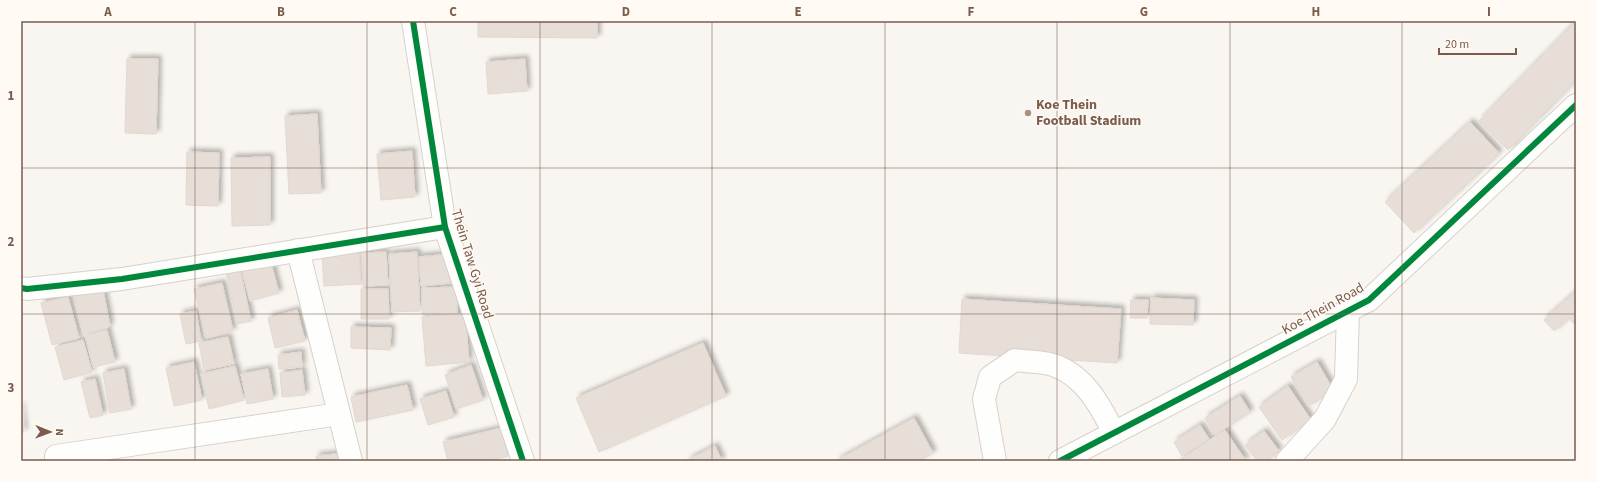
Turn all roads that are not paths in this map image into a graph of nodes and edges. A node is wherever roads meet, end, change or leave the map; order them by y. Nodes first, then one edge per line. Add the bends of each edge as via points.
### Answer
1 (412, 21) edge
2 (1576, 105) edge
3 (445, 227) junction
4 (298, 250) junction
5 (21, 288) edge
6 (1348, 310) junction
7 (339, 414) junction
8 (1114, 433) junction
9 (56, 456) dead end
10 (351, 461) edge
11 (523, 461) edge
12 (995, 461) edge
13 (1060, 461) edge
14 (1287, 461) edge

1 - 3 street, Thein Taw Gyi Road
2 - 6 street, Koe Thein Road via 1369,300
3 - 4 street
3 - 11 street, Thein Taw Gyi Road
4 - 5 street via 122,279
4 - 7 street
6 - 8 street, Koe Thein Road
6 - 14 street via 1346,379 1325,419
7 - 9 street
7 - 10 street
8 - 12 street via 1103,411 1080,380 1052,365 1015,360 990,377 984,399
8 - 13 street, Koe Thein Road

